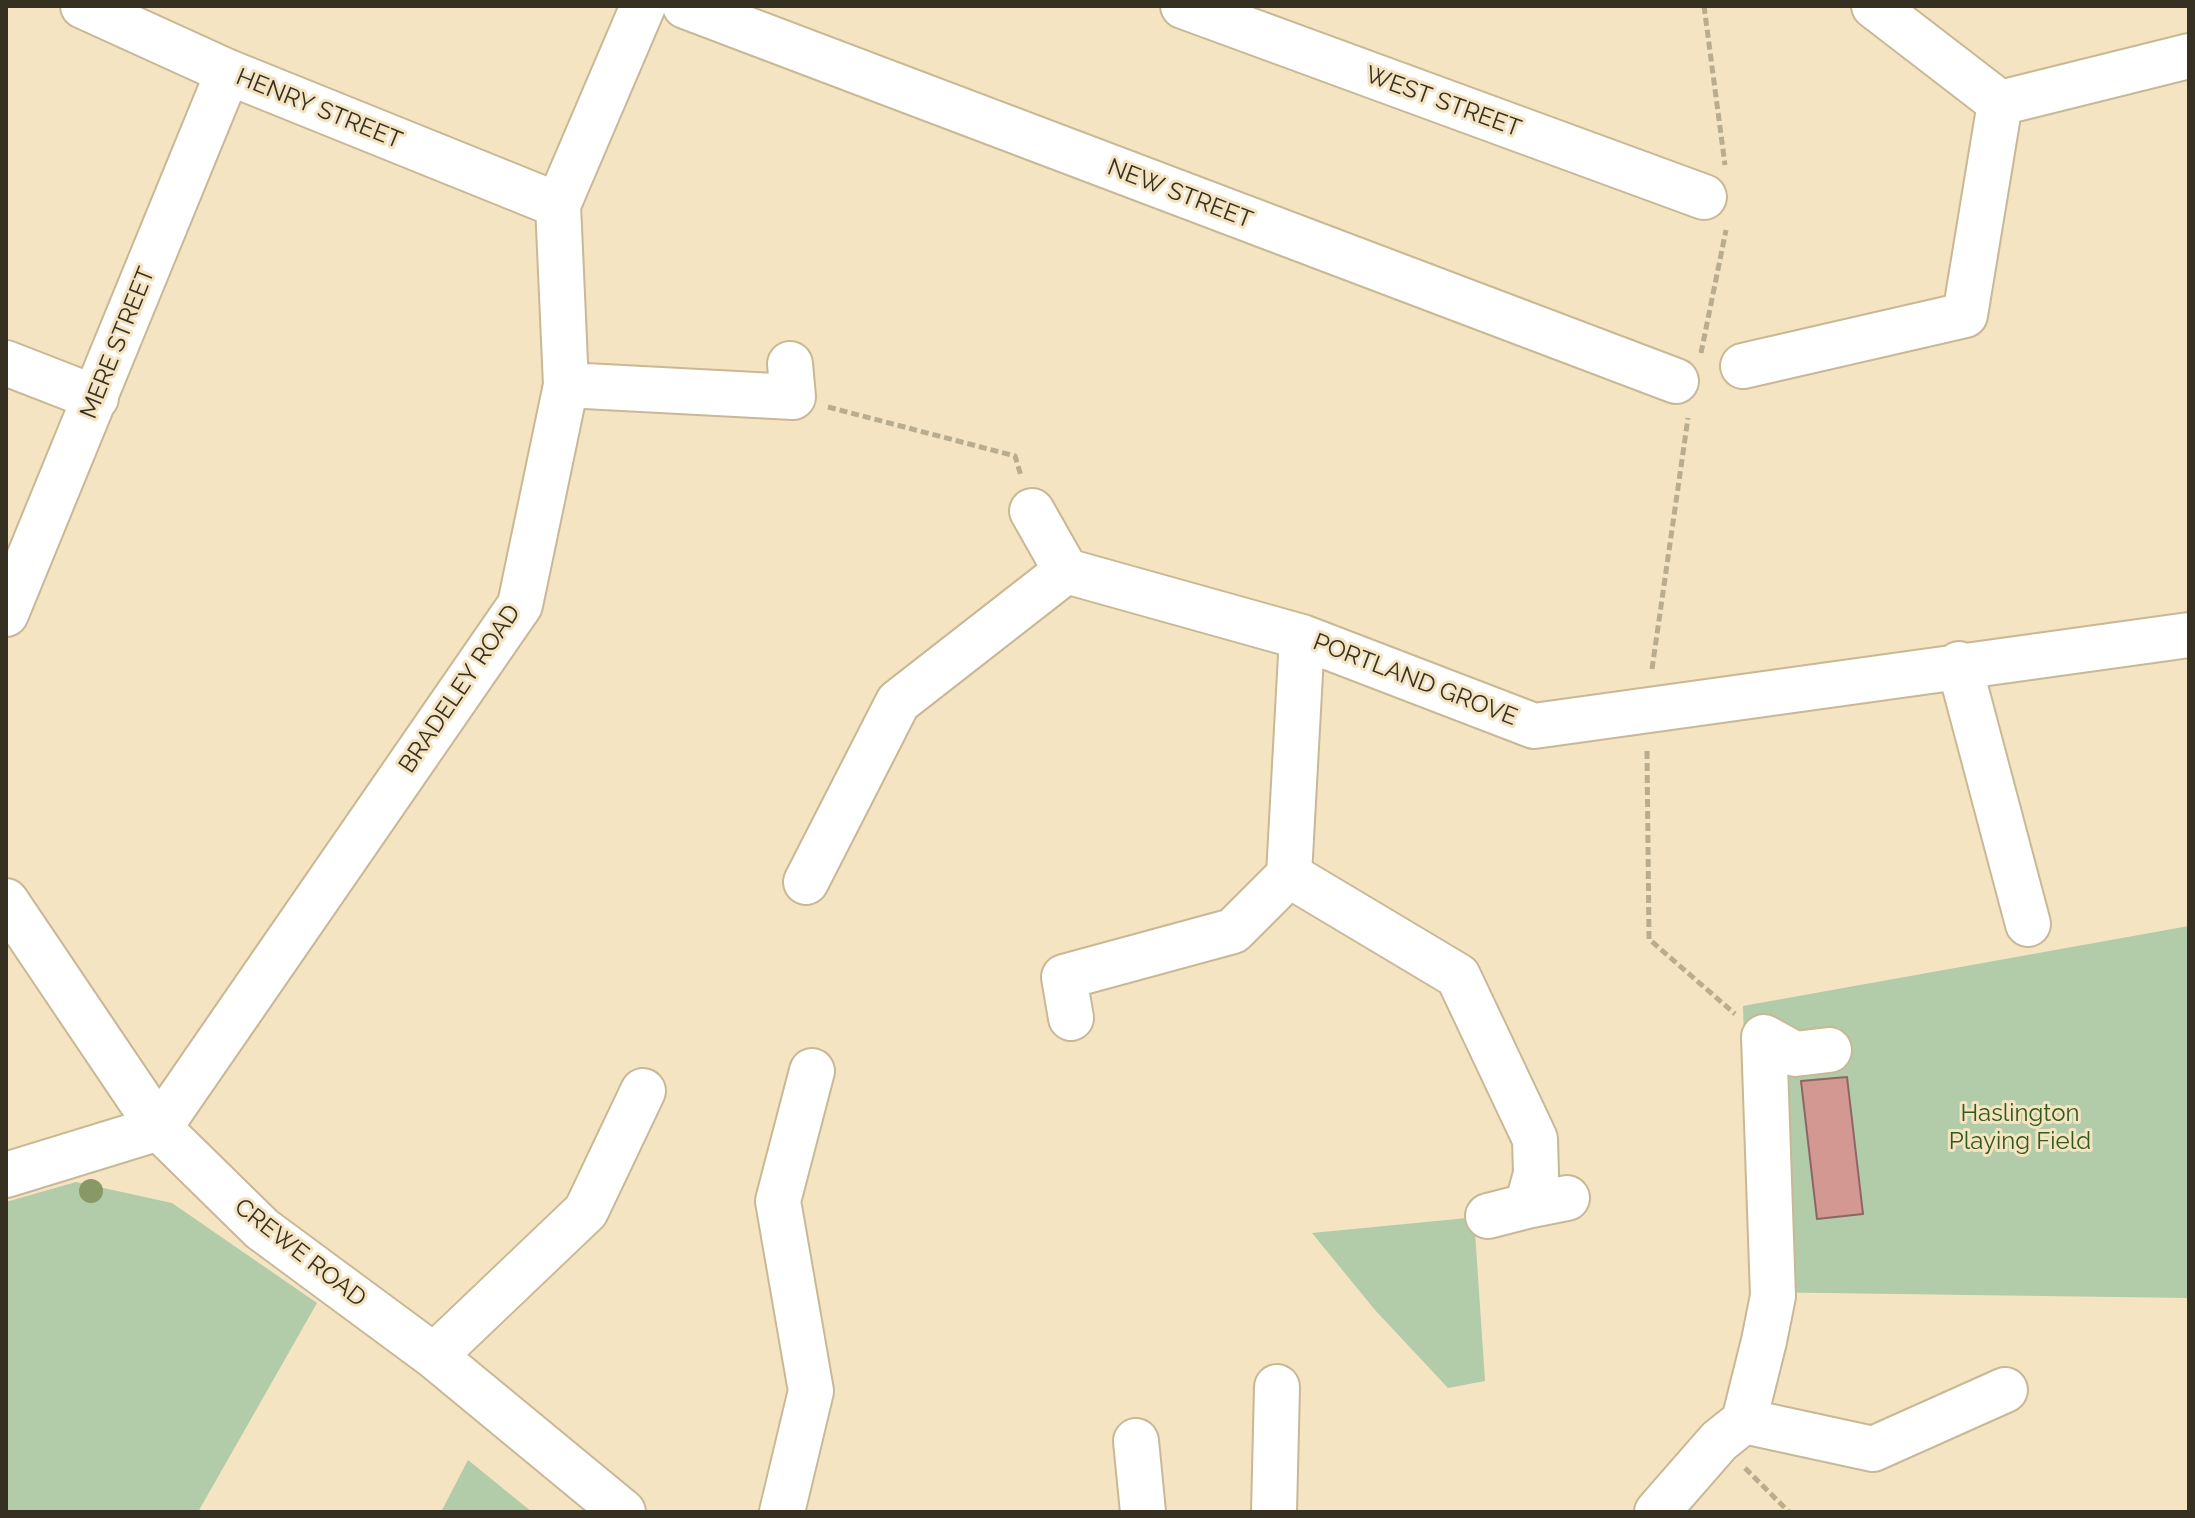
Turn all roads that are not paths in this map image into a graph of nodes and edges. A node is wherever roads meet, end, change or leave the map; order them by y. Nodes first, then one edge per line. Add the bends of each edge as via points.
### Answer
1 (83, 6) edge
2 (643, 6) edge
3 (685, 6) edge
4 (1183, 6) edge
5 (1874, 6) edge
6 (2189, 56) edge
7 (228, 72) junction
8 (2000, 103) junction
9 (1704, 197) dead end
10 (558, 205) junction
11 (6, 363) edge
12 (1743, 366) dead end
13 (791, 381) road end
14 (1676, 381) dead end
15 (566, 385) junction
16 (96, 398) junction
17 (1032, 511) dead end
18 (1066, 571) junction
19 (6, 614) edge
20 (2189, 635) edge
21 (1302, 637) junction
22 (1959, 664) junction
23 (1289, 875) junction
24 (806, 882) dead end
25 (6, 901) edge
26 (2028, 924) dead end
27 (1071, 1018) dead end
28 (1829, 1050) dead end
29 (812, 1071) dead end
30 (643, 1091) dead end
31 (159, 1128) junction
32 (6, 1175) edge
33 (1527, 1207) dead end
34 (434, 1356) junction
35 (1277, 1387) dead end
36 (2005, 1390) dead end
37 (1731, 1431) junction
38 (1136, 1441) dead end
39 (623, 1512) edge
40 (782, 1512) edge
41 (1143, 1512) edge
42 (1274, 1512) edge
43 (1657, 1512) edge

1 - 7 street, HENRY STREET
2 - 10 street, BRADELEY ROAD
3 - 14 street, NEW STREET
4 - 9 street, WEST STREET
5 - 8 street
6 - 8 street
7 - 10 street, HENRY STREET
7 - 16 street, MERE STREET
8 - 12 street via 1965,315
10 - 15 street, BRADELEY ROAD
11 - 16 street
13 - 15 street
15 - 31 street, BRADELEY ROAD via 520,605
16 - 19 street, MERE STREET
17 - 18 street
18 - 21 street, PORTLAND GROVE
18 - 24 street via 898,702
20 - 22 street, PORTLAND GROVE
21 - 22 street, PORTLAND GROVE via 1534,726
21 - 23 street
22 - 26 street
23 - 27 street via 1233,931 1064,977
23 - 33 street via 1458,976 1535,1139 1536,1174
25 - 31 street, CREWE ROAD
28 - 37 street via 1795,1054 1764,1037 1773,1296
29 - 40 street via 778,1201 811,1391
30 - 34 street via 586,1211
31 - 32 street
31 - 34 street, CREWE ROAD via 262,1229
34 - 39 street, CREWE ROAD
35 - 42 street
36 - 37 street via 1873,1449
37 - 43 street
38 - 41 street

